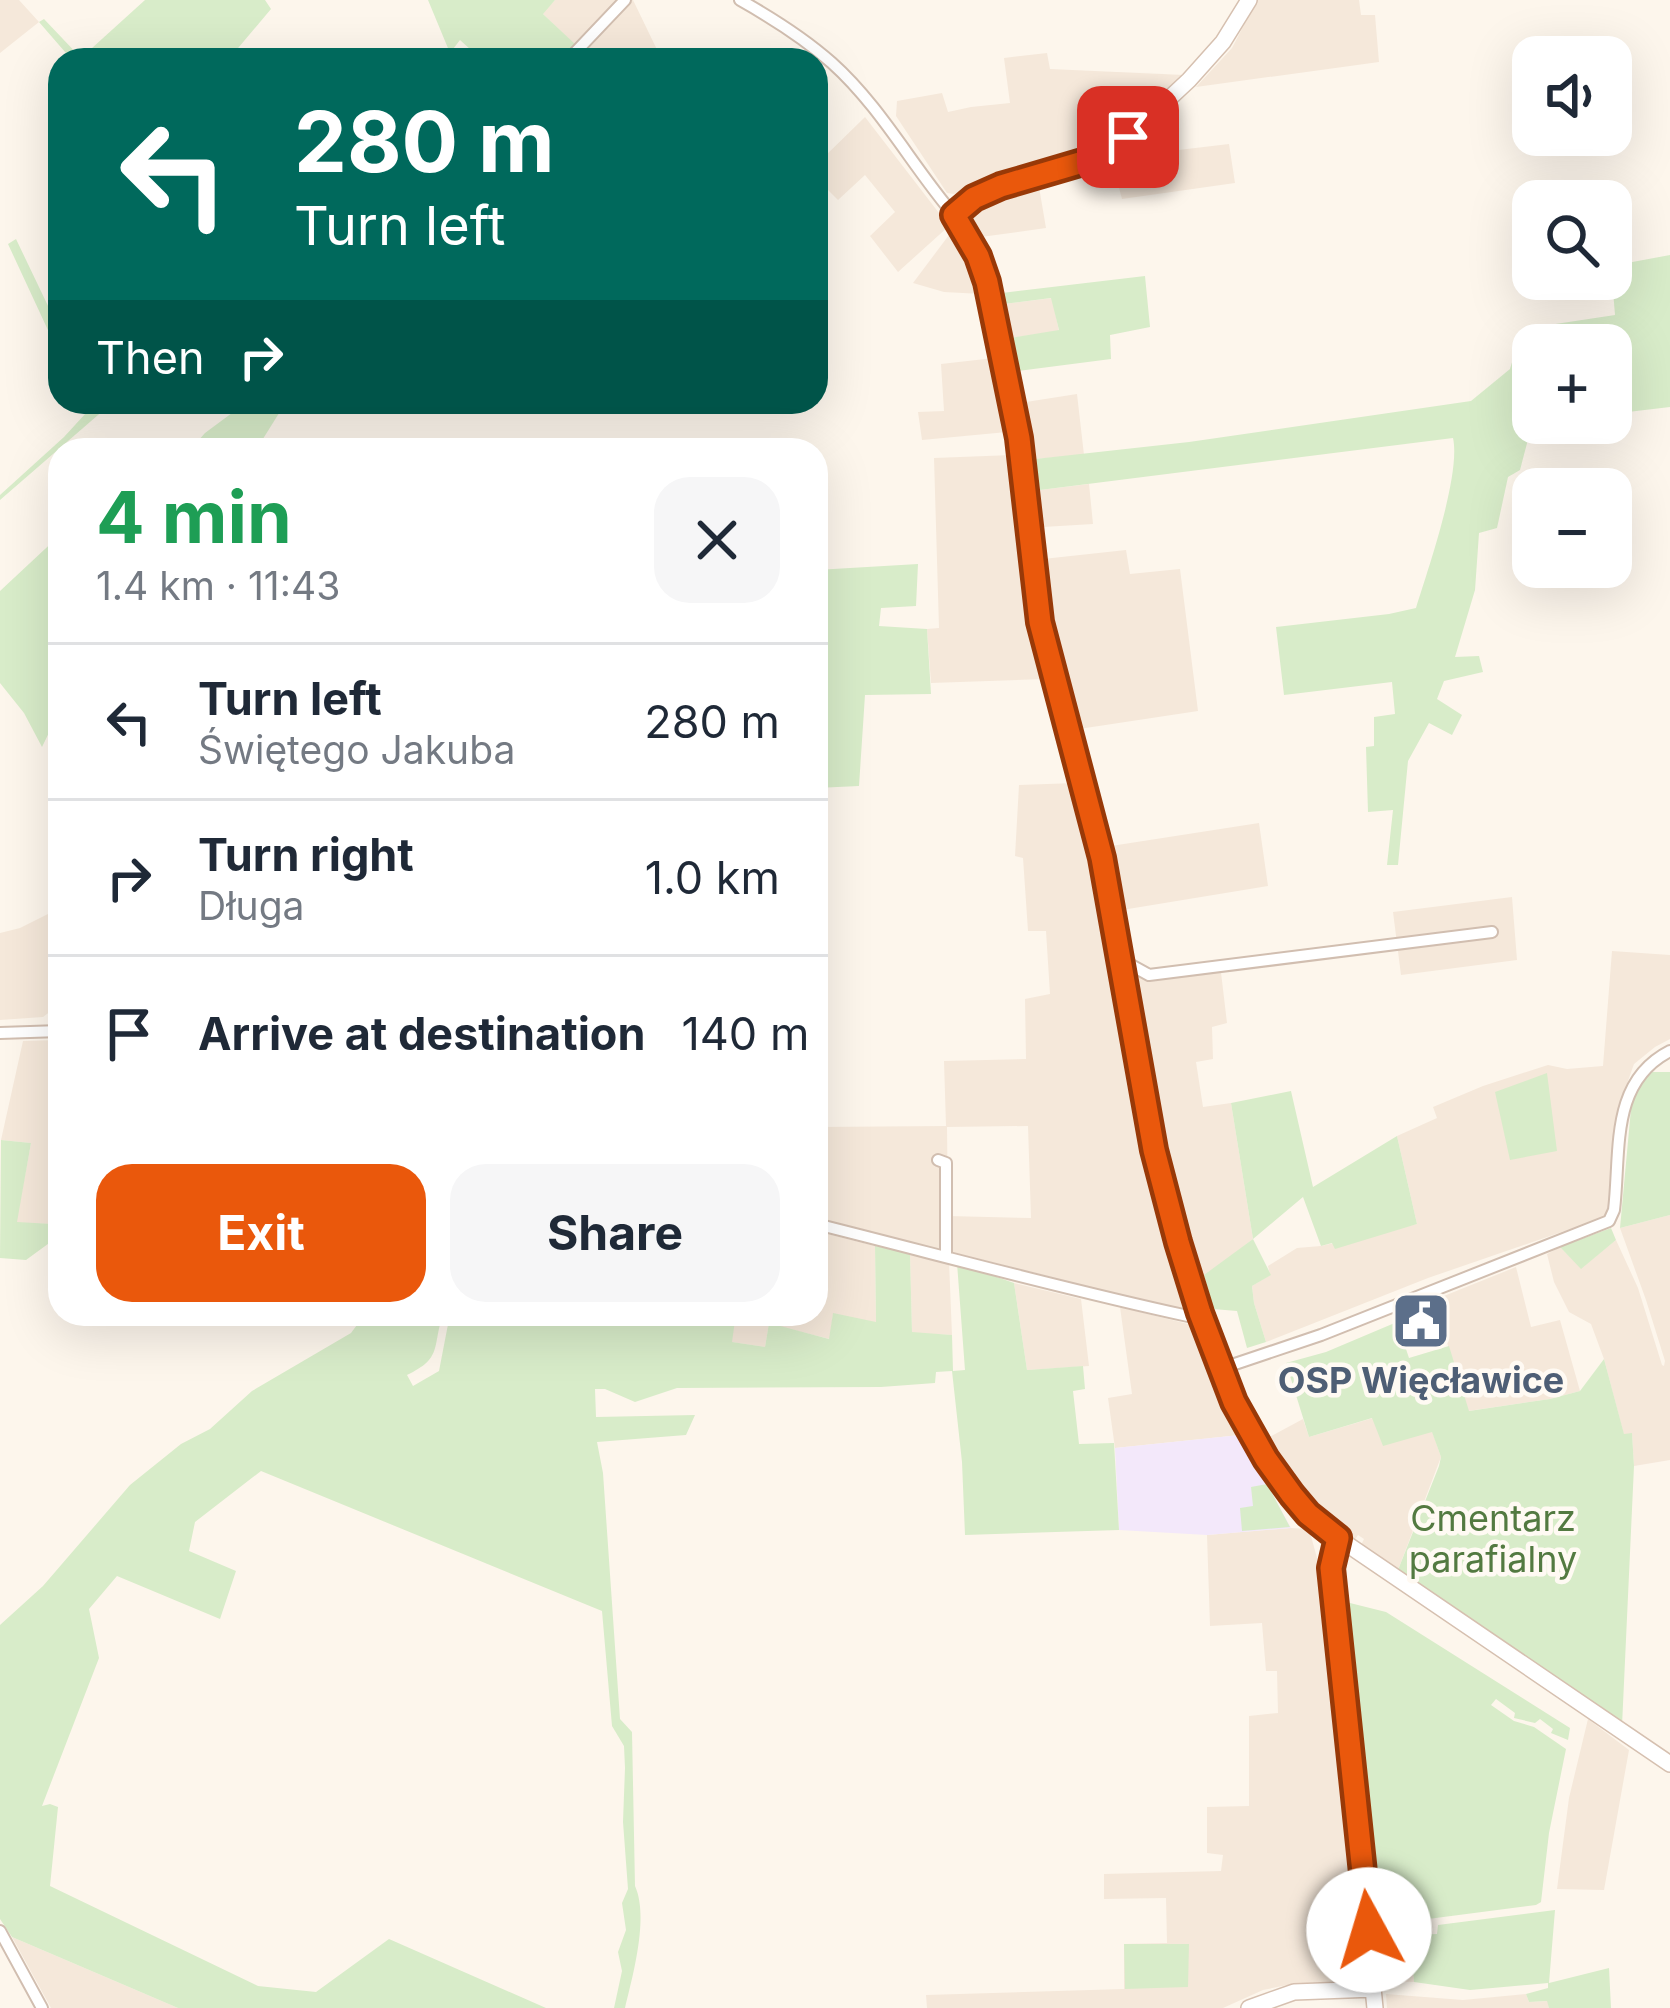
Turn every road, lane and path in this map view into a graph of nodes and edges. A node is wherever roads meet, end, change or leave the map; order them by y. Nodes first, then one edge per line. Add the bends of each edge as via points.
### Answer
1 (625, 0) edge
2 (740, 0) edge
3 (1249, 0) edge
4 (579, 48) edge
5 (813, 48) edge
6 (828, 60) edge
7 (954, 215) junction
8 (1492, 932) dead end
9 (1120, 958) junction
10 (48, 1031) edge
11 (0, 1033) edge
12 (1670, 1051) edge
13 (938, 1160) dead end
14 (828, 1227) edge
15 (946, 1256) junction
16 (1200, 1313) junction
17 (1220, 1369) junction
18 (1338, 1538) junction
19 (1670, 1765) edge
20 (0, 1931) edge
21 (1374, 1989) junction
22 (42, 2008) edge
23 (1249, 2008) edge
24 (1376, 2008) edge

1 - 4 street
2 - 5 street
3 - 7 street via 1223,42 1128,137 1093,159 974,198
6 - 7 street
7 - 9 street via 987,282 1019,438 1040,622
8 - 9 street via 1149,976
9 - 16 street via 1156,1165
10 - 11 street
12 - 17 street via 1628,1093 1609,1221
13 - 15 street via 946,1163
14 - 15 street
15 - 16 street via 1073,1291
16 - 17 street
17 - 18 street via 1266,1459 1308,1514
18 - 19 street
18 - 21 street via 1331,1568
20 - 22 street
21 - 23 street via 1294,1992
21 - 24 street

